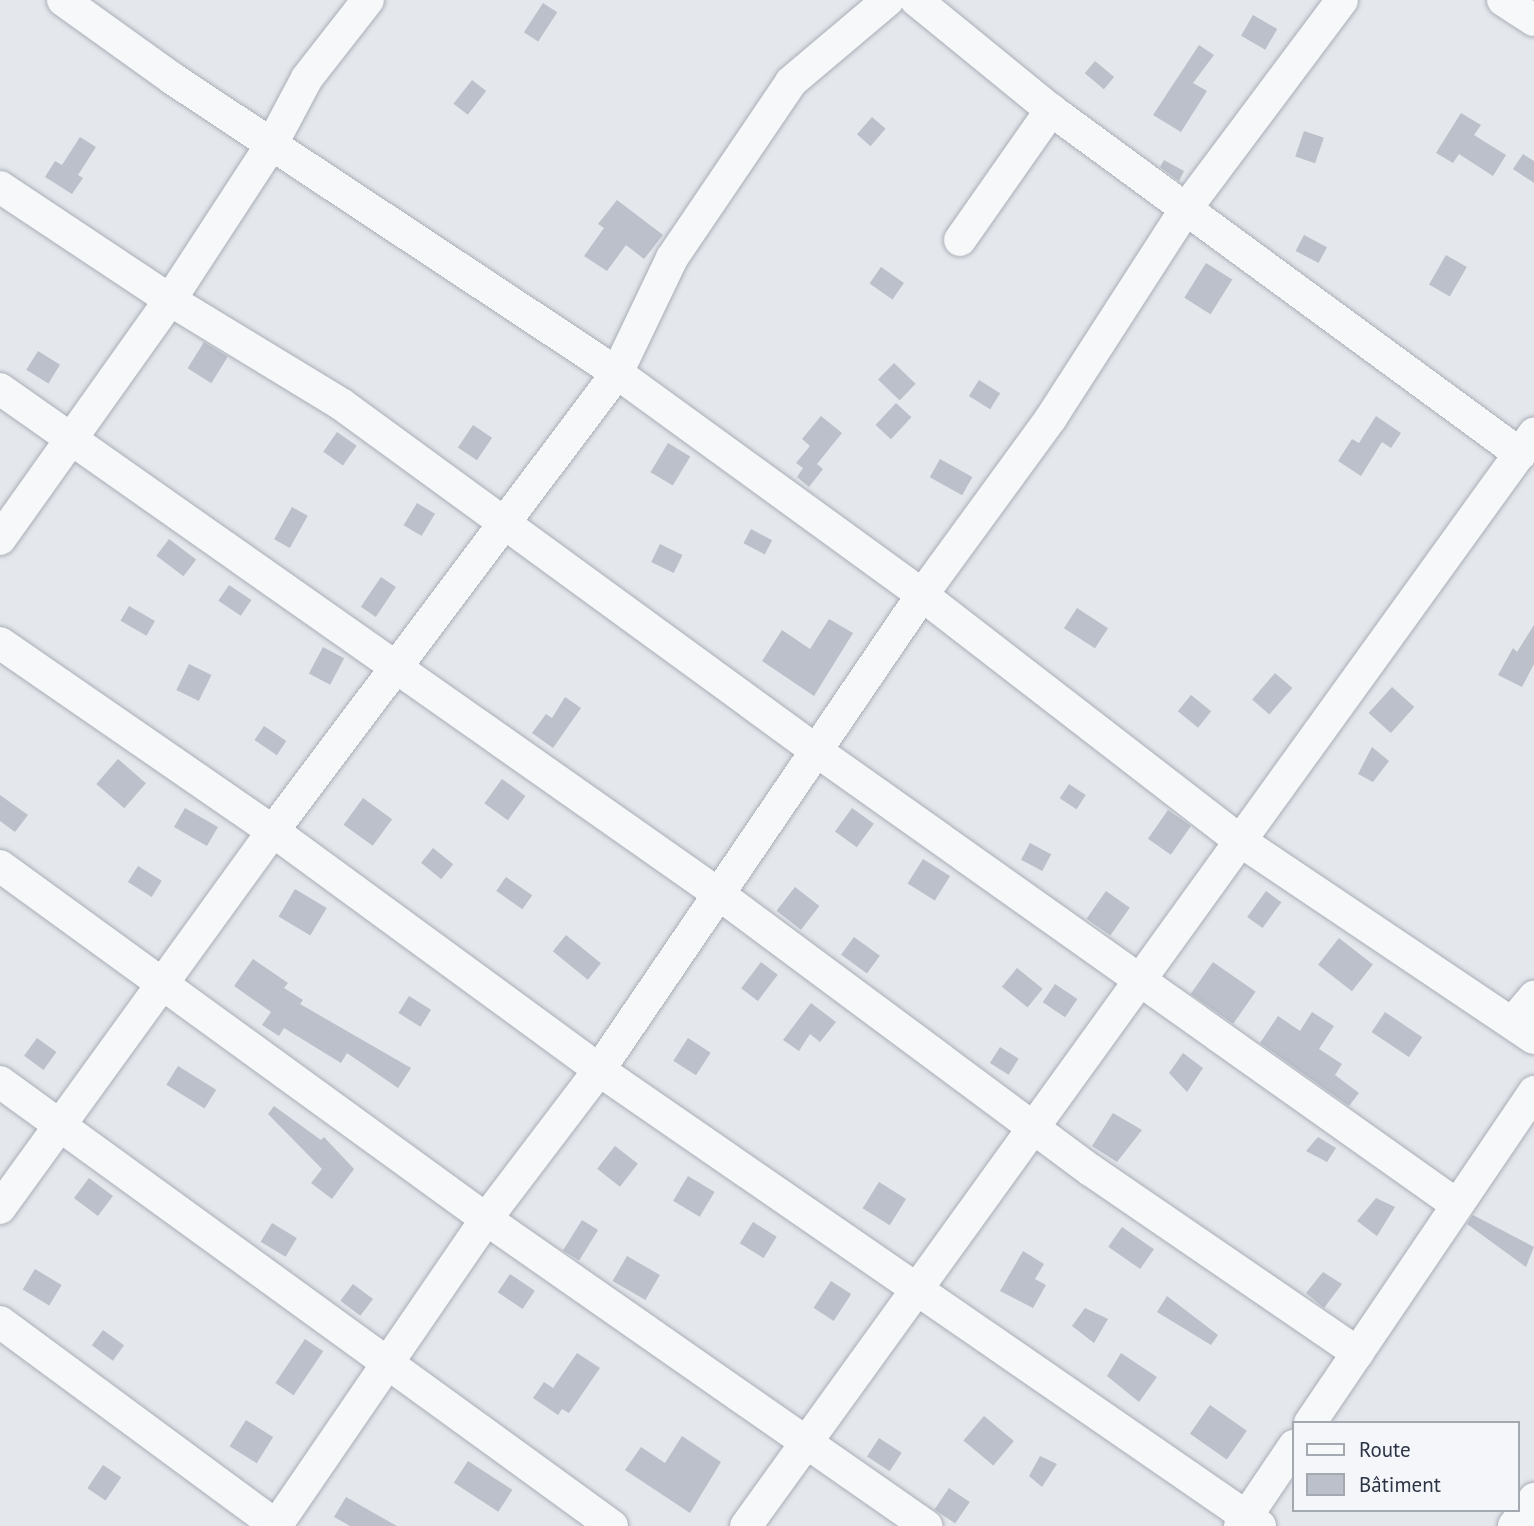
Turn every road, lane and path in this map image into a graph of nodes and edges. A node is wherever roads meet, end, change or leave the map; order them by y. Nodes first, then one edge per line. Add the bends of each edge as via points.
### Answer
1 (63, 0) edge
2 (368, 0) edge
3 (888, 0) edge
4 (915, 0) edge
5 (1342, 0) edge
6 (1503, 0) edge
7 (1534, 20) edge
8 (1051, 110) junction
9 (273, 142) junction
10 (0, 187) edge
11 (1185, 210) junction
12 (960, 240) dead end
13 (170, 300) junction
14 (617, 373) junction
15 (0, 389) edge
16 (69, 440) junction
17 (1527, 444) edge
18 (503, 525) junction
19 (0, 539) edge
20 (922, 595) junction
21 (0, 643) edge
22 (395, 669) junction
23 (818, 752) junction
24 (273, 831) junction
25 (1239, 840) junction
26 (0, 866) edge
27 (720, 895) junction
28 (1138, 980) junction
29 (164, 981) junction
30 (1534, 997) edge
31 (1524, 1030) edge
32 (599, 1070) junction
33 (0, 1082) edge
34 (1534, 1092) edge
35 (59, 1126) junction
36 (1033, 1128) junction
37 (1457, 1205) junction
38 (0, 1208) edge
39 (486, 1219) junction
40 (914, 1290) junction
41 (0, 1322) edge
42 (1358, 1353) junction
43 (386, 1363) junction
44 (1311, 1421) edge
45 (807, 1443) junction
46 (1292, 1449) edge
47 (1534, 1499) edge
48 (1249, 1523) edge
49 (276, 1526) edge
50 (612, 1526) edge
51 (746, 1526) edge
52 (926, 1526) edge
53 (1514, 1526) edge

1 - 9 street via 173,79
2 - 9 street via 307,78
3 - 14 street via 827,47 791,82 764,118 671,258
4 - 8 street
5 - 11 street
6 - 7 street
8 - 11 street
8 - 12 street
9 - 13 street
9 - 14 street
10 - 13 street
11 - 17 street
11 - 20 street via 1051,418
13 - 16 street
13 - 18 street via 341,404
14 - 18 street
14 - 20 street
15 - 16 street
16 - 19 street
16 - 22 street
17 - 25 street
18 - 22 street
18 - 23 street
20 - 23 street
20 - 25 street
21 - 24 street
22 - 24 street
22 - 27 street
23 - 27 street
23 - 28 street
24 - 29 street
24 - 32 street
25 - 28 street
25 - 31 street
26 - 29 street
27 - 32 street
27 - 36 street
28 - 36 street
28 - 37 street
29 - 35 street
29 - 39 street
30 - 31 street
32 - 39 street
32 - 40 street
33 - 35 street
34 - 37 street
35 - 38 street
35 - 43 street
36 - 40 street
36 - 42 street
37 - 42 street
39 - 43 street
39 - 45 street
40 - 45 street
40 - 48 street
41 - 49 street
42 - 44 street
43 - 49 street
43 - 50 street
45 - 51 street
45 - 52 street
46 - 48 street
47 - 53 street

